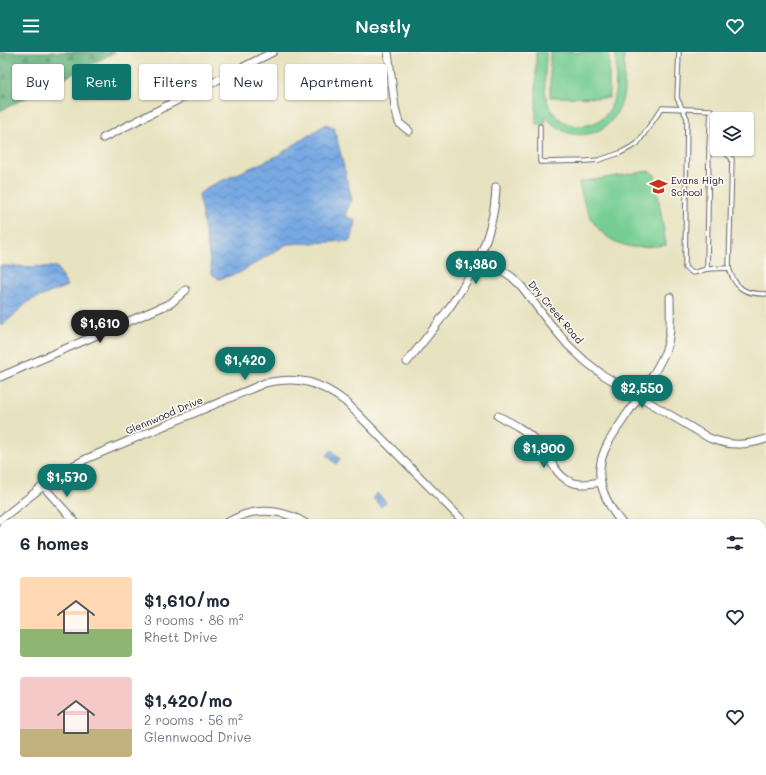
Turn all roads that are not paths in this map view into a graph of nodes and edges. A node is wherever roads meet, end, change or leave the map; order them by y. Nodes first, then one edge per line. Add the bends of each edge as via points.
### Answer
1 (273, 52) edge
2 (388, 52) edge
3 (679, 52) edge
4 (683, 109) junction
5 (540, 126) dead end
6 (409, 132) dead end
7 (103, 138) dead end
8 (709, 148) joint
9 (729, 156) edge
10 (496, 187) dead end
11 (480, 258) junction
12 (729, 268) junction
13 (706, 269) junction
14 (186, 290) dead end
15 (766, 294) edge
16 (670, 297) dead end
17 (407, 362) dead end
18 (0, 377) edge
19 (639, 396) junction
20 (498, 416) dead end
21 (766, 439) edge
22 (601, 482) junction
23 (43, 486) junction
24 (1, 519) edge
25 (72, 519) edge
26 (235, 519) edge
27 (299, 519) edge
28 (461, 519) edge
29 (619, 519) edge

1 - 7 street
2 - 6 street via 399,123
3 - 4 lane via 678,98
4 - 5 lane via 662,108 637,144 599,160 540,162
4 - 8 lane via 711,110
4 - 13 lane via 687,118 685,268 693,272
8 - 13 lane
9 - 12 lane via 732,159
10 - 11 street via 492,222
11 - 17 street via 458,297
11 - 19 street, Dry Creek Road via 512,277 585,361
12 - 13 lane
12 - 15 lane via 732,279 741,289 753,294
14 - 18 street via 171,303
16 - 19 street via 666,350
19 - 21 street, Dry Creek Road via 709,438 722,443 737,445
19 - 22 street via 606,445 600,468
20 - 22 street via 527,432 563,478 572,483
22 - 29 street via 607,501
23 - 24 street, Glennwood Drive
23 - 25 street
23 - 28 street, Glennwood Drive via 61,472 86,459 265,382 296,380 330,390 346,402
26 - 27 street via 264,511

